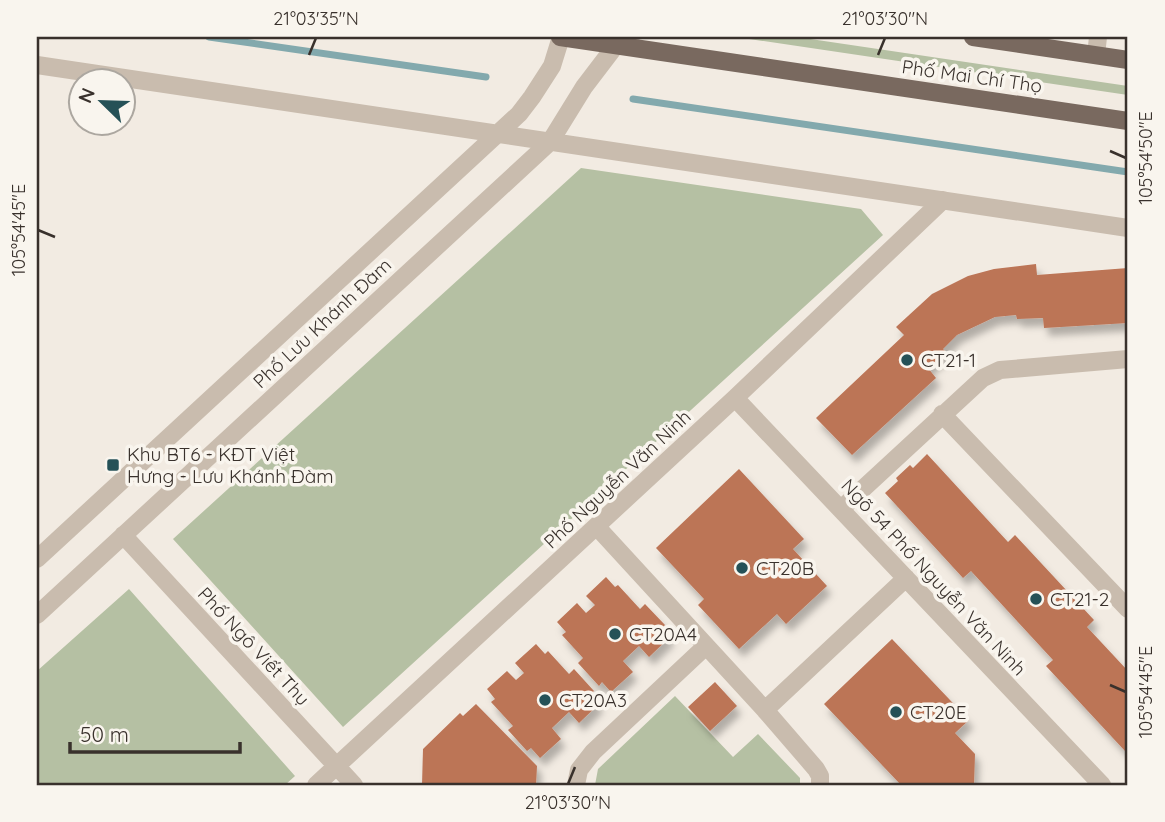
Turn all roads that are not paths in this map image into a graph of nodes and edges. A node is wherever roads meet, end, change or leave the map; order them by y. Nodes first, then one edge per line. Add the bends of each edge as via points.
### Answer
1 (561, 37) edge
2 (973, 37) edge
3 (620, 40) edge
4 (1097, 46) edge
5 (1128, 60) edge
6 (37, 65) edge
7 (1128, 121) edge
8 (498, 133) junction
9 (550, 142) junction
10 (943, 200) junction
11 (1128, 228) edge
12 (1127, 360) edge
13 (735, 398) junction
14 (942, 414) junction
15 (841, 509) junction
16 (597, 527) junction
17 (124, 535) junction
18 (37, 559) edge
19 (906, 579) junction
20 (1128, 609) edge
21 (37, 615) edge
22 (706, 646) junction
23 (765, 710) junction
24 (336, 766) junction
25 (316, 785) edge
26 (354, 785) edge
27 (576, 785) edge
28 (820, 785) edge
29 (1102, 785) edge

1 - 3 main road, Phố Mai Chí Thọ
1 - 8 street, Phố Lưu Khánh Đàm via 552,66 533,97
2 - 4 main road, Phố Mai Chí Thọ
3 - 7 main road, Phố Mai Chí Thọ
3 - 9 street, Phố Lưu Khánh Đàm
4 - 5 main road, Phố Mai Chí Thọ
6 - 8 street
8 - 9 street
8 - 18 street, Phố Lưu Khánh Đàm
9 - 10 street
9 - 17 street, Phố Lưu Khánh Đàm
10 - 11 street
10 - 13 street, Phố Nguyễn Văn Ninh
12 - 14 street via 1000,370
13 - 15 street, Ngõ 54 Phố Nguyễn Văn Ninh
13 - 16 street, Phố Nguyễn Văn Ninh
14 - 15 street
14 - 20 street
15 - 19 street, Ngõ 54 Phố Nguyễn Văn Ninh
16 - 22 street
16 - 24 street, Phố Nguyễn Văn Ninh
17 - 21 street, Phố Lưu Khánh Đàm
17 - 24 street, Phố Ngô Viết Thụ
19 - 23 street
19 - 29 street, Ngõ 54 Phố Nguyễn Văn Ninh
22 - 23 street
22 - 27 street via 593,752 579,770
23 - 28 street via 816,769
24 - 25 street, Phố Nguyễn Văn Ninh
24 - 26 street, Phố Ngô Viết Thụ

